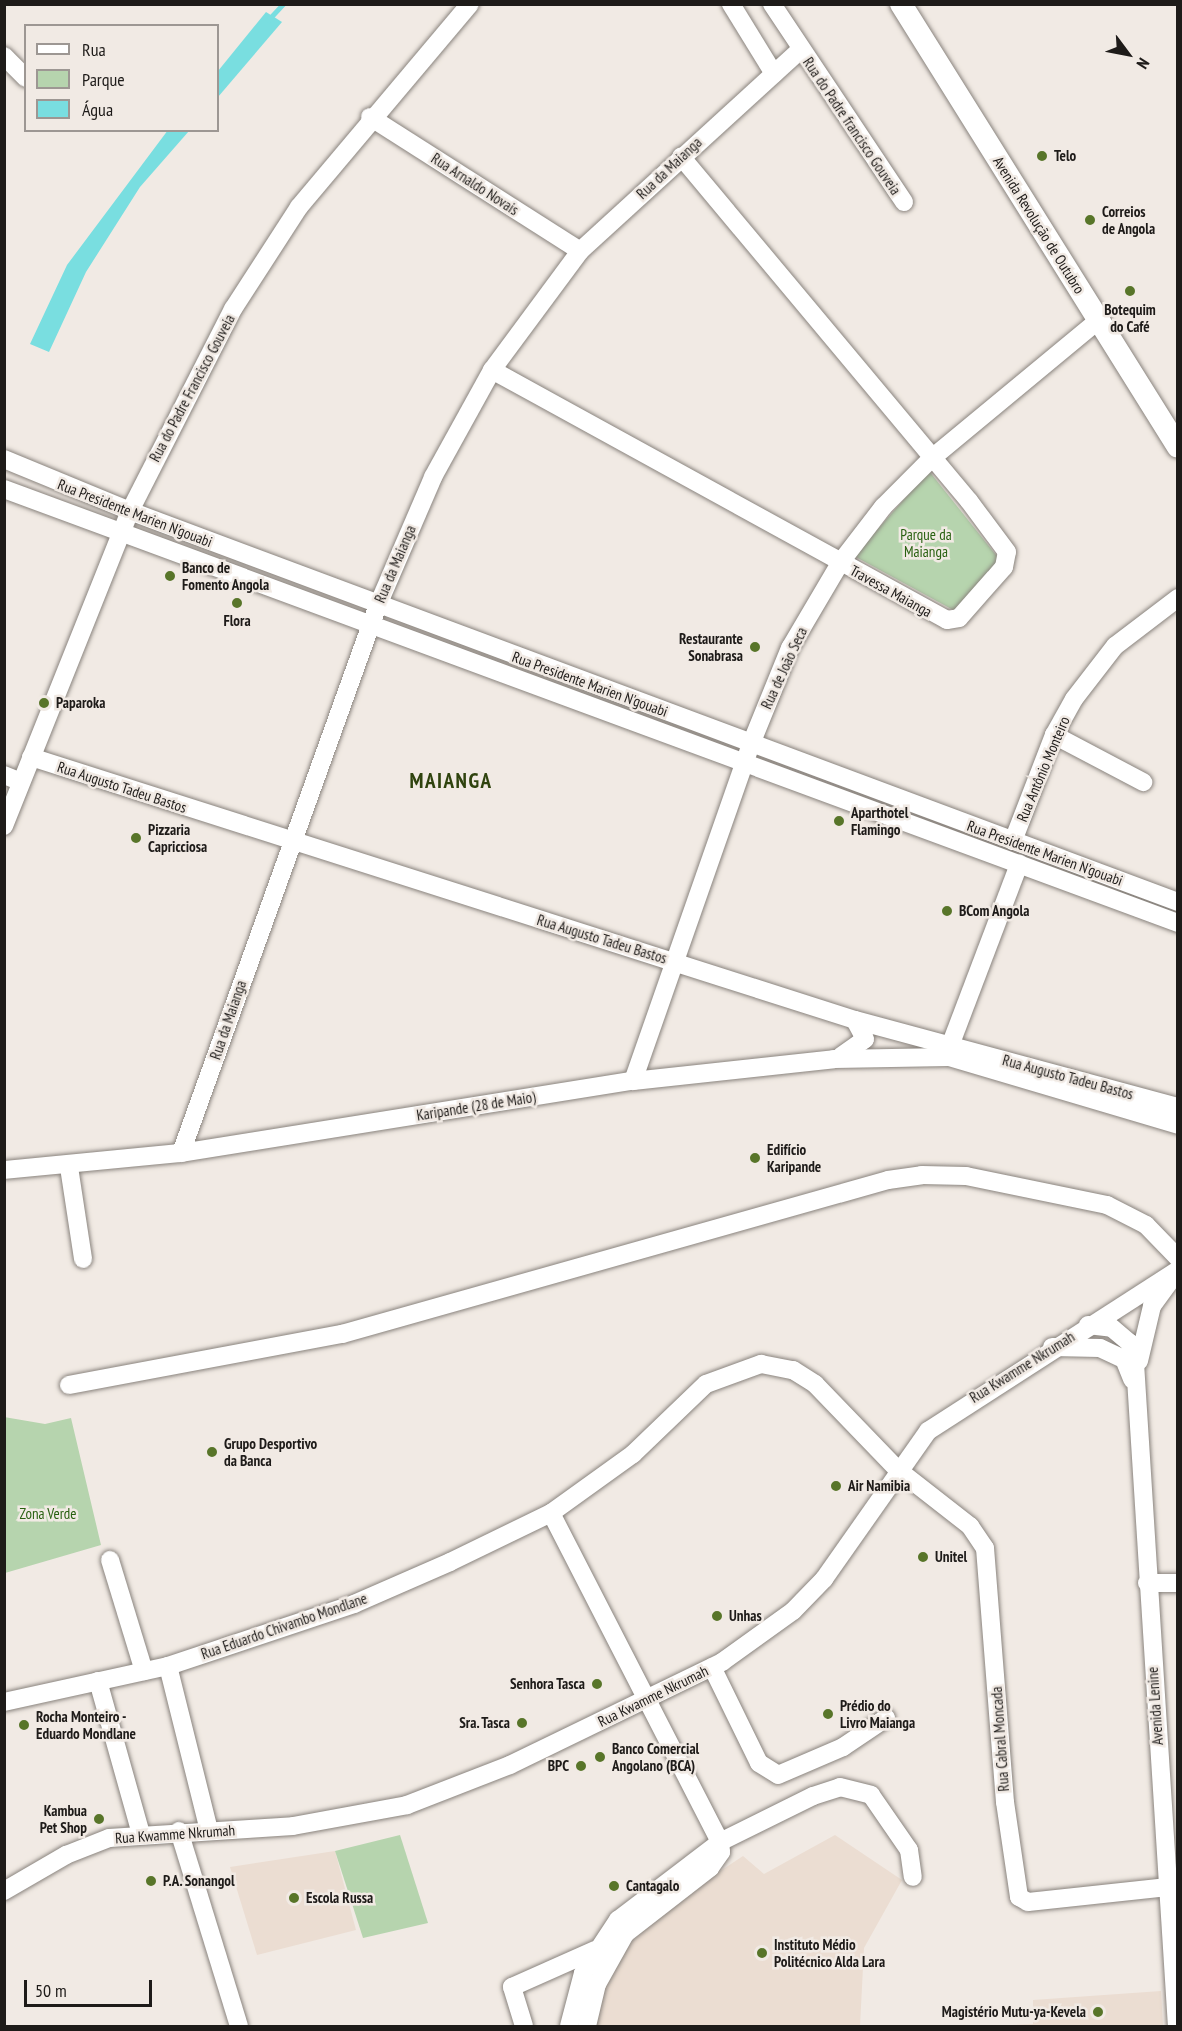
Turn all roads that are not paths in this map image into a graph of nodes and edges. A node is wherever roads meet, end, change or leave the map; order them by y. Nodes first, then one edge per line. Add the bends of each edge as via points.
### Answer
1 (470, 4) edge
2 (731, 4) edge
3 (772, 4) edge
4 (901, 4) edge
5 (800, 50) junction
6 (4, 56) edge
7 (774, 75) junction
8 (24, 76) edge
9 (370, 117) junction
10 (681, 156) junction
11 (904, 202) dead end
12 (580, 251) junction
13 (1099, 320) junction
14 (492, 370) junction
15 (1178, 447) edge
16 (932, 458) junction
17 (4, 459) edge
18 (4, 489) edge
19 (130, 511) junction
20 (123, 530) junction
21 (840, 563) junction
22 (1178, 598) edge
23 (374, 614) junction
24 (1054, 735) junction
25 (751, 744) junction
26 (31, 757) junction
27 (744, 763) junction
28 (13, 778) edge
29 (1143, 782) dead end
30 (4, 826) edge
31 (1013, 841) junction
32 (289, 843) junction
33 (1019, 864) junction
34 (1178, 902) edge
35 (1178, 923) edge
36 (677, 962) junction
37 (855, 1020) junction
38 (949, 1052) junction
39 (834, 1059) junction
40 (633, 1081) junction
41 (1178, 1107) edge
42 (1178, 1125) edge
43 (181, 1153) junction
44 (69, 1167) junction
45 (4, 1170) edge
46 (1178, 1258) edge
47 (83, 1259) dead end
48 (1178, 1271) edge
49 (1088, 1325) junction
50 (1050, 1348) junction
51 (69, 1385) dead end
52 (1136, 1386) junction
53 (897, 1469) junction
54 (551, 1513) junction
55 (110, 1560) dead end
56 (1147, 1583) junction
57 (1178, 1583) edge
58 (168, 1666) junction
59 (712, 1667) junction
60 (144, 1671) junction
61 (98, 1681) junction
62 (647, 1698) junction
63 (4, 1702) edge
64 (886, 1718) dead end
65 (208, 1830) junction
66 (179, 1831) junction
67 (141, 1834) junction
68 (720, 1842) junction
69 (914, 1877) dead end
70 (1168, 1887) junction
71 (4, 1892) edge
72 (594, 1950) junction
73 (592, 1975) junction
74 (239, 2026) edge
75 (525, 2026) edge
76 (569, 2026) edge
77 (587, 2026) edge
78 (1177, 2026) edge

1 - 9 street, Rua do Padre Francisco Gouveia
2 - 7 street
3 - 5 street, Rua do Padre Francisco Gouveia
4 - 13 main road, Avenida Revolução de Outubro
5 - 7 street, Rua do Padre francisco Gouveia
5 - 11 street, Rua do Padre francisco Gouveia
6 - 8 street
7 - 10 street, Rua da Maianga
9 - 12 street, Rua Arnaldo Novais
9 - 19 street, Rua do Padre Francisco Gouveia via 299,207 233,309
10 - 12 street, Rua da Maianga
10 - 16 street, Travessa Maianga
12 - 14 street, Rua da Maianga
13 - 15 main road, Avenida Revolução de Outubro
13 - 16 street, Rua de João Seca
14 - 21 street, Travessa Maianga
14 - 23 street, Rua da Maianga via 433,477
16 - 21 street, Rua de João Seca via 883,507
16 - 21 street, Travessa Maianga via 1004,546 1004,567 952,621
17 - 19 street, Rua Presidente Marien N'gouabi
18 - 20 street, Rua Presidente Marien N'gouabi
19 - 20 street, Rua do Padre Francisco Gouveia
19 - 23 street, Rua Presidente Marien N'gouabi
20 - 23 street, Rua Presidente Marien N'gouabi
20 - 26 street, Rua do Padre Francisco Gouveia
21 - 25 street, Rua de João Seca via 790,648
22 - 24 street, Rua Antônio Monteiro via 1115,646
23 - 25 street, Rua Presidente Marien N'gouabi
23 - 27 street, Rua Presidente Marien N'gouabi
23 - 32 street, Rua da Maianga
24 - 29 street
24 - 31 street, Rua Antônio Monteiro
25 - 27 street, Rua de João Seca
25 - 31 street, Rua Presidente Marien N'gouabi
26 - 28 street, Rua do Padre Francisco Gouveia
26 - 32 street, Rua Augusto Tadeu Bastos
27 - 33 street, Rua Presidente Marien N'gouabi
27 - 36 street, Rua de João Seca
28 - 30 street, Rua do Padre Francisco Gouveia
31 - 34 street, Rua Presidente Marien N'gouabi
32 - 36 street, Rua Augusto Tadeu Bastos
32 - 43 street, Rua da Maianga
33 - 35 street, Rua Presidente Marien N'gouabi
33 - 38 street
36 - 37 street, Rua Augusto Tadeu Bastos
36 - 40 street, Rua de João Seca
37 - 38 street, Rua Augusto Tadeu Bastos
37 - 39 street via 865,1039 853,1052
38 - 39 street, Karipande (28 de Maio)
38 - 41 street, Rua Augusto Tadeu Bastos
38 - 42 street, Rua Augusto Tadeu Bastos
39 - 40 street, Karipande (28 de Maio)
40 - 43 street, Karipande (28 de Maio)
43 - 44 street, Karipande (28 de Maio)
44 - 45 street, Karipande (28 de Maio)
44 - 47 street
46 - 51 street via 1146,1225 1107,1205 966,1176 922,1175 888,1179 342,1334
48 - 49 street, Rua Kwamme Nkrumah
48 - 52 street via 1147,1318
49 - 50 street, Rua Kwamme Nkrumah
49 - 52 street, Avenida Lenine via 1112,1328 1130,1343
50 - 52 street, Avenida Lenine via 1100,1348 1124,1359
50 - 53 street, Rua Kwamme Nkrumah via 928,1431
52 - 56 street, Avenida Lenine
53 - 54 street, Rua Eduardo Chivambo Mondlane via 815,1384 793,1370 761,1364 706,1383 633,1454
53 - 59 street, Rua Kwamme Nkrumah via 824,1579 793,1611
53 - 70 street, Rua Cabral Moncada via 970,1526 985,1548 1005,1802 1019,1897 1028,1902
54 - 58 street, Rua Eduardo Chivambo Mondlane via 354,1604
54 - 62 street
55 - 60 street
56 - 57 street
56 - 70 street, Avenida Lenine
58 - 60 street, Rua Eduardo Chivambo Mondlane
58 - 65 street
59 - 62 street, Rua Kwamme Nkrumah
59 - 64 street via 759,1762 778,1775 843,1747
60 - 61 street, Rua Eduardo Chivambo Mondlane
61 - 63 street, Rua Eduardo Chivambo Mondlane
61 - 67 street
62 - 65 street, Rua Kwamme Nkrumah via 510,1765 407,1805 344,1820
62 - 68 street
65 - 66 street, Rua Kwamme Nkrumah
66 - 67 street, Rua Kwamme Nkrumah
66 - 74 street
67 - 71 street, Rua Kwamme Nkrumah via 109,1838 66,1856
68 - 69 street via 813,1796 840,1787 858,1789 877,1801 889,1818 909,1850
68 - 72 street via 636,1904
68 - 73 street via 721,1852 710,1868 625,1934
70 - 78 street, Avenida Lenine
72 - 73 street
72 - 75 street via 512,1987
73 - 76 street
73 - 77 street

